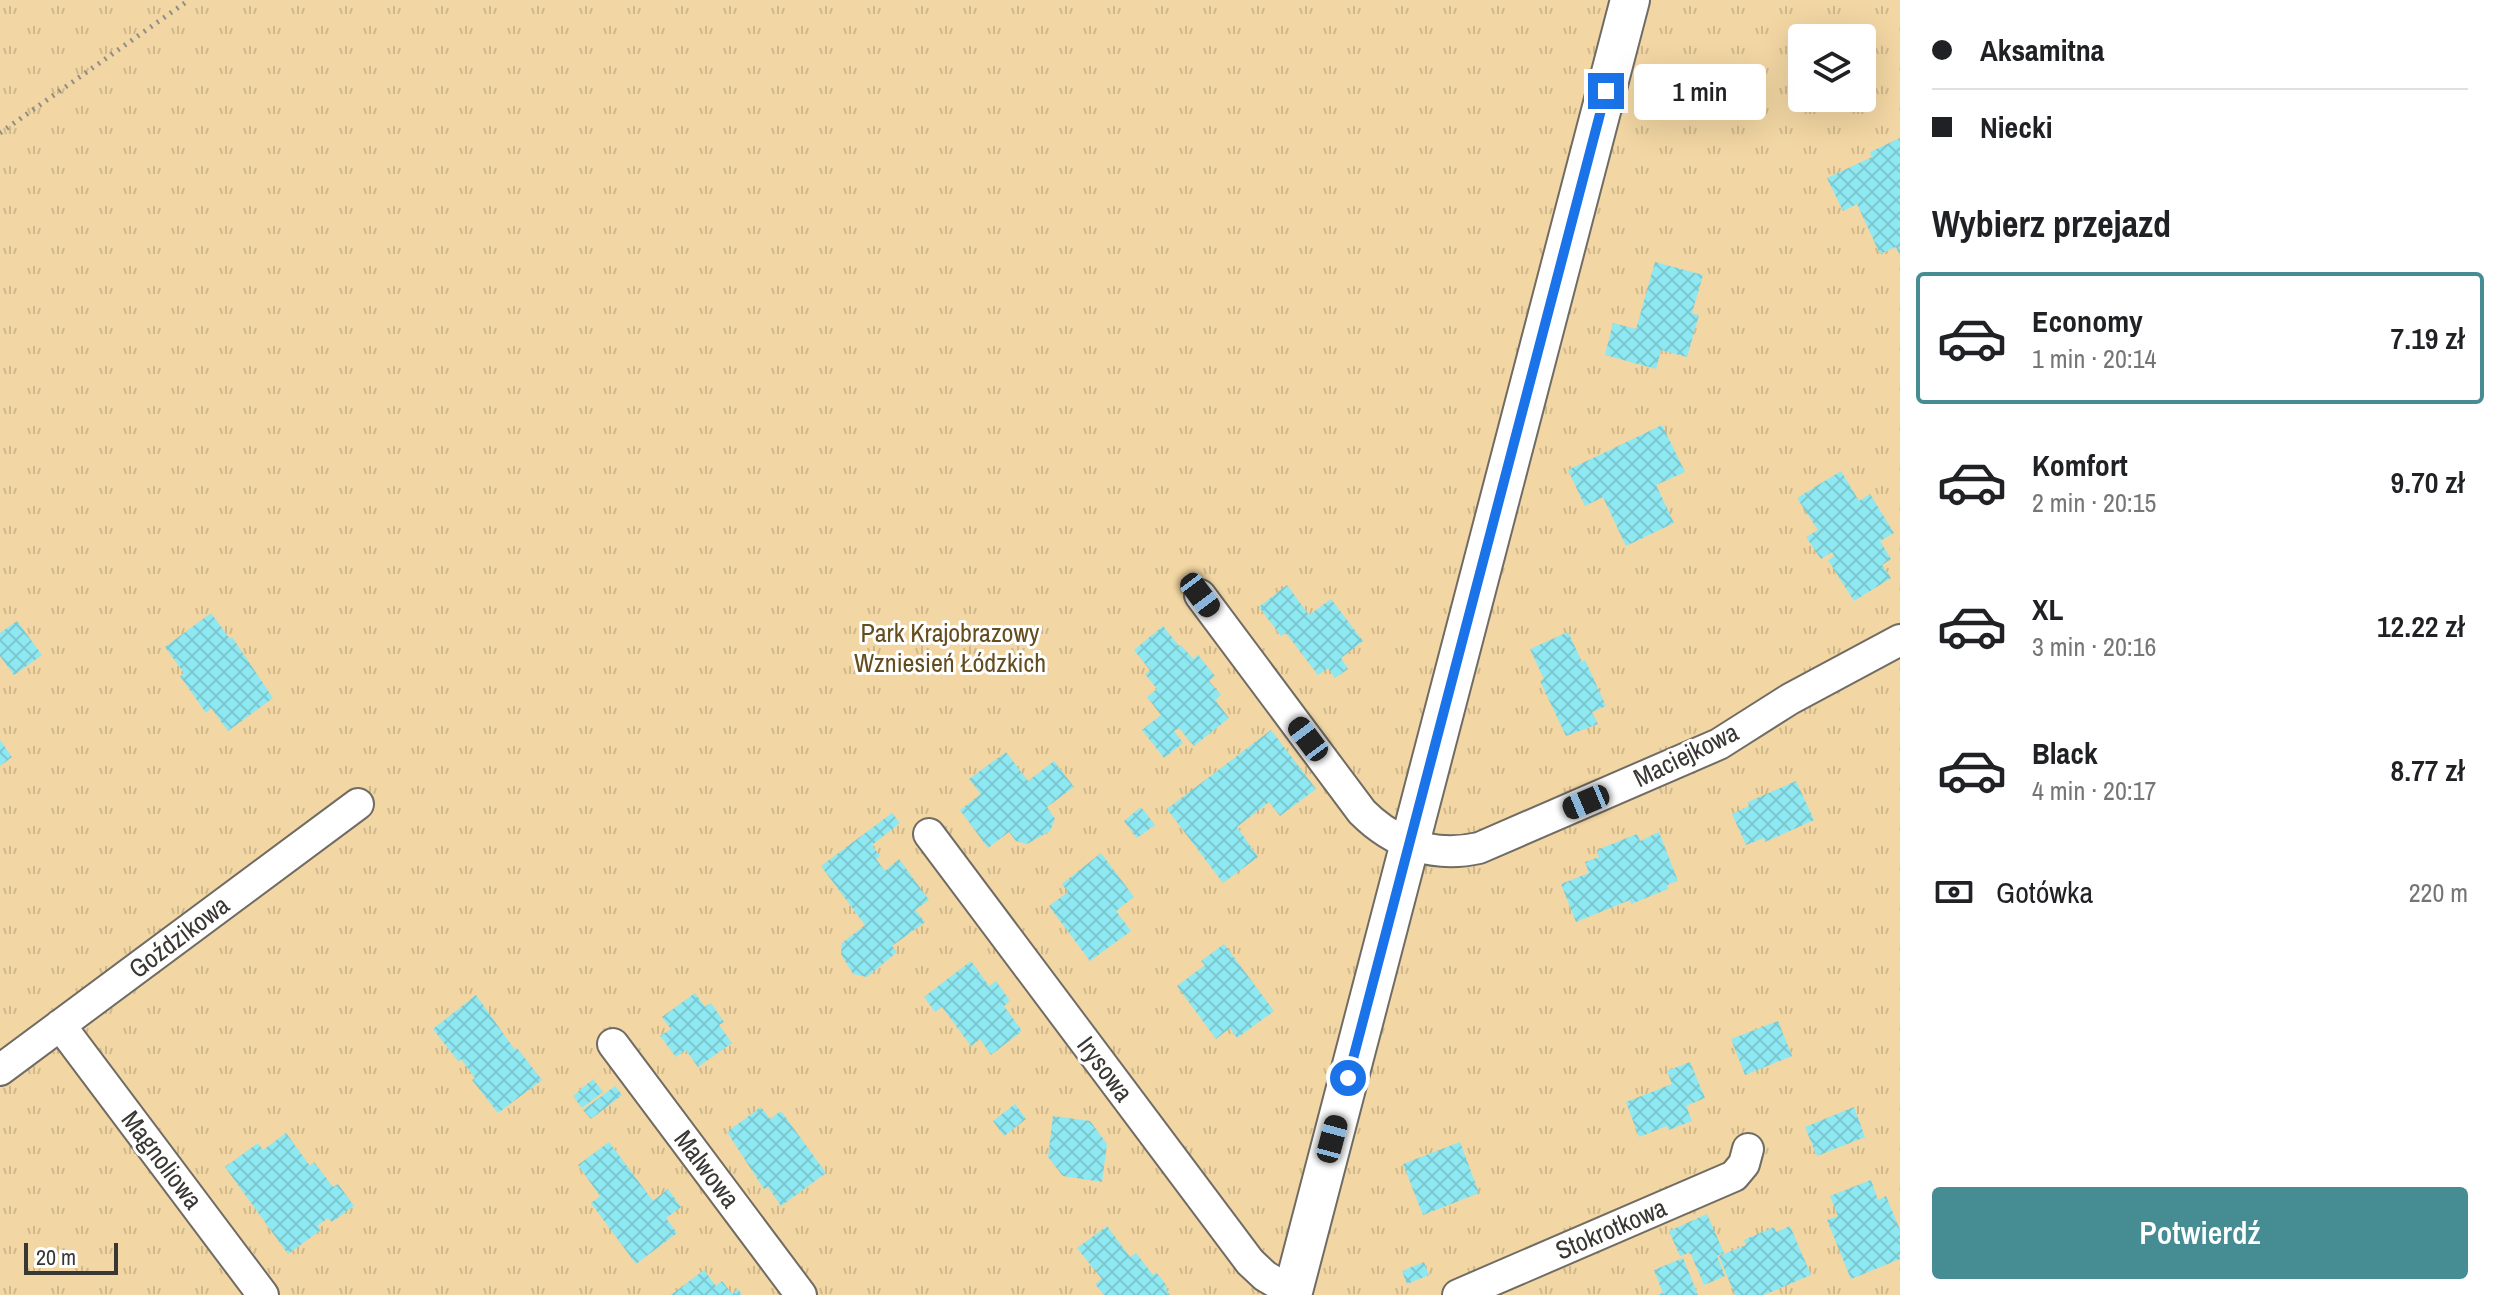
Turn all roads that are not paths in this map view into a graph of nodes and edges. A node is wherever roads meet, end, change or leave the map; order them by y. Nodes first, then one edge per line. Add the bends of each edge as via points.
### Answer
1 (1630, 0) edge
2 (1200, 595) dead end
3 (1900, 640) edge
4 (358, 804) dead end
5 (929, 834) dead end
6 (1408, 844) junction
7 (60, 1025) junction
8 (613, 1044) dead end
9 (0, 1070) edge
10 (1748, 1149) dead end
11 (1292, 1293) edge
12 (263, 1295) edge
13 (801, 1295) edge
14 (1458, 1295) edge

1 - 6 street
2 - 6 street, Maciejkowa via 1362,812
3 - 6 street, Maciejkowa via 1719,744 1479,848 1440,852
4 - 7 street, Goździkowa
5 - 11 street, Irysowa via 1250,1262
6 - 11 street
7 - 9 street, Goździkowa
7 - 12 street, Magnoliowa
8 - 13 street, Malwowa
10 - 14 street, Stokrotkowa via 1734,1176

